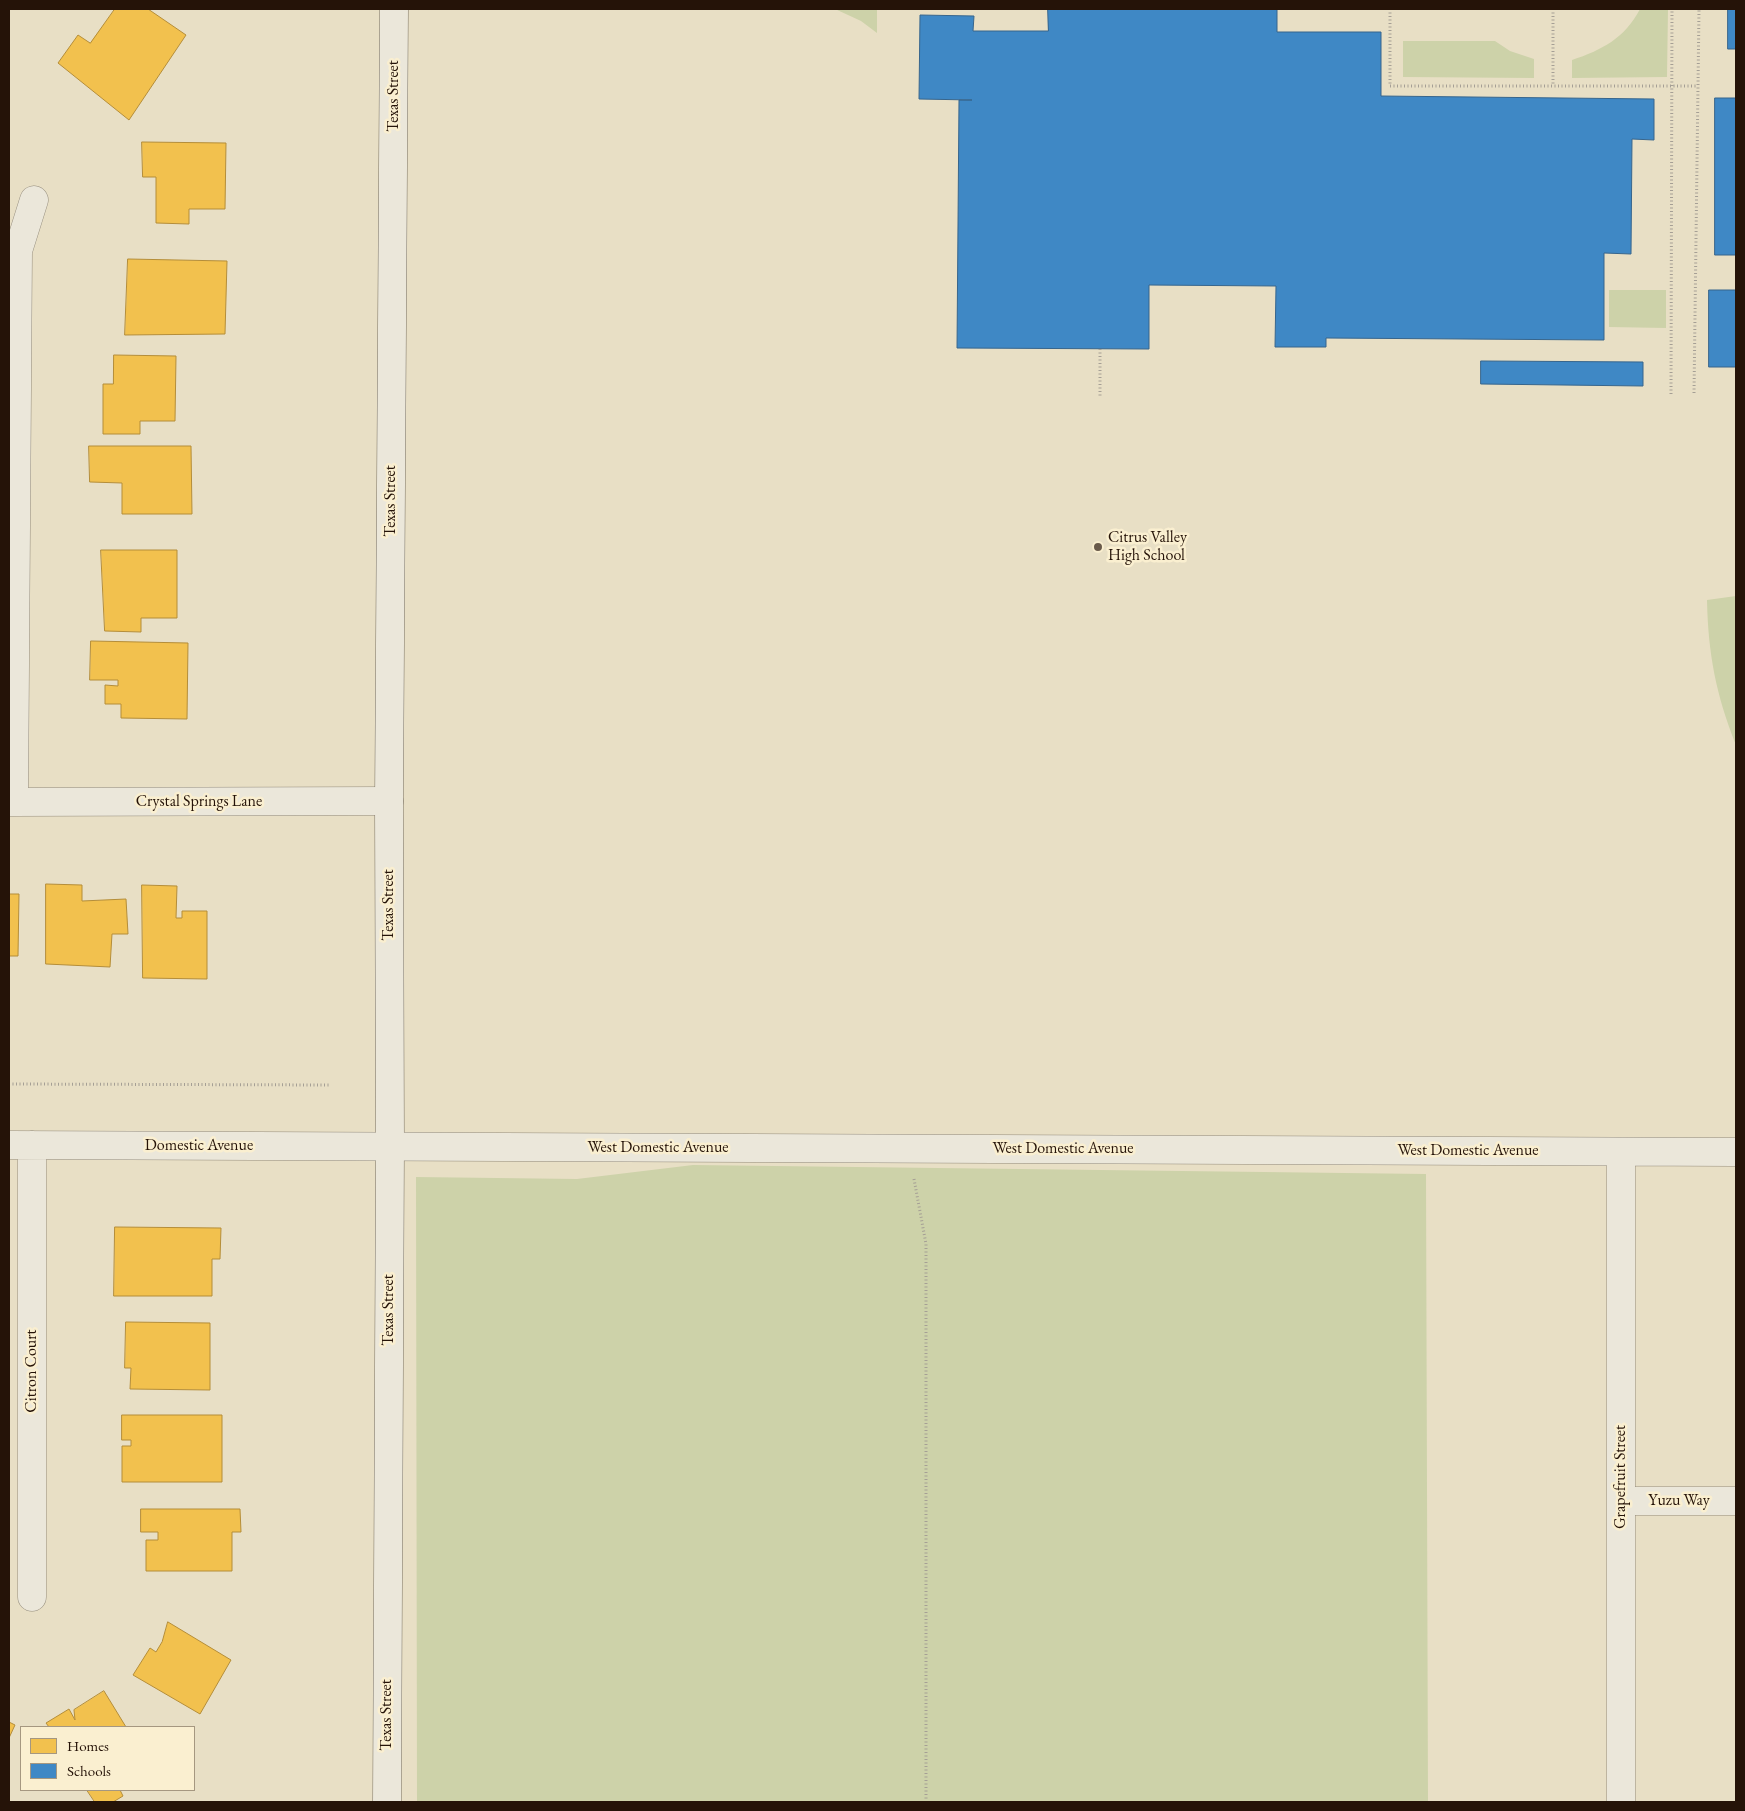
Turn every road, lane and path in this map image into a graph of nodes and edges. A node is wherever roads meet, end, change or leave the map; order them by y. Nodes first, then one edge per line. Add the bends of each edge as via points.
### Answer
1 (394, 9) edge
2 (1390, 9) edge
3 (1553, 9) edge
4 (1672, 9) edge
5 (1699, 9) edge
6 (1553, 86) junction
7 (1698, 86) junction
8 (1672, 87) junction
9 (34, 200) dead end
10 (1100, 349) dead end
11 (1694, 393) dead end
12 (1671, 394) dead end
13 (1100, 397) dead end
14 (389, 801) junction
15 (11, 802) edge
16 (9, 1084) edge
17 (331, 1085) dead end
18 (20, 1145) edge
19 (390, 1146) junction
20 (908, 1149) junction
21 (1621, 1152) junction
22 (1736, 1152) edge
23 (1621, 1501) junction
24 (1736, 1501) edge
25 (32, 1597) dead end
26 (386, 1802) edge
27 (926, 1802) edge
28 (1621, 1802) edge

1 - 14 street, Texas Street
2 - 6 path via 1390,86
3 - 6 path
4 - 8 path
5 - 7 path
6 - 8 path
7 - 8 path
7 - 11 path
8 - 12 path
9 - 15 street via 18,252
10 - 13 path
14 - 15 street, Crystal Springs Lane
14 - 19 street, Texas Street
16 - 17 path
18 - 19 street, Domestic Avenue
18 - 25 street, Citron Court
19 - 20 street, West Domestic Avenue
19 - 26 street, Texas Street
20 - 21 street, West Domestic Avenue
20 - 27 path via 926,1244
21 - 22 street, West Domestic Avenue
21 - 23 street, Grapefruit Street
23 - 24 street, Yuzu Way
23 - 28 street, Grapefruit Street

